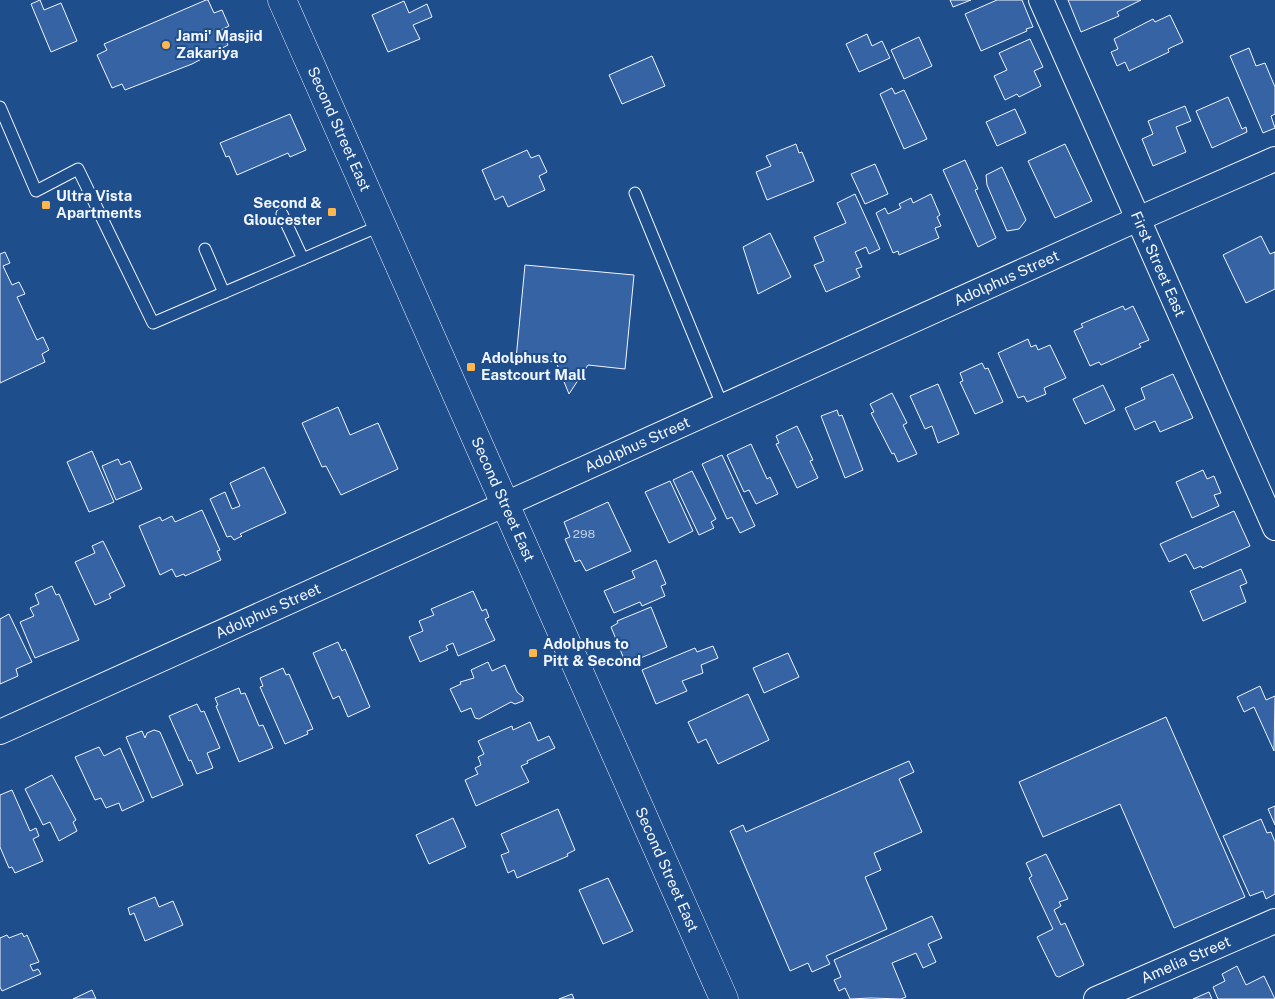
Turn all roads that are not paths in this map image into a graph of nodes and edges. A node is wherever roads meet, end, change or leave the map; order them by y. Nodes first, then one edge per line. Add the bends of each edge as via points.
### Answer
1 (282, 0) edge
2 (1041, 0) edge
3 (0, 106) edge
4 (1275, 159) edge
5 (635, 194) dead end
6 (282, 214) dead end
7 (1138, 219) junction
8 (382, 225) junction
9 (205, 248) dead end
10 (303, 259) junction
11 (224, 293) junction
12 (723, 407) junction
13 (505, 504) junction
14 (1275, 528) edge
15 (0, 732) edge
16 (1275, 921) edge
17 (724, 999) edge
18 (1096, 999) edge

1 - 8 main road, Second Street East
2 - 7 street, First Street East
3 - 11 lane via 36,191 78,169 153,323
4 - 7 street, Adolphus Street
5 - 12 lane
6 - 10 lane
7 - 12 street, Adolphus Street
7 - 14 street, First Street East
8 - 10 lane
8 - 13 main road, Second Street East
9 - 11 lane
10 - 11 lane
12 - 13 street, Adolphus Street
13 - 15 street, Adolphus Street
13 - 17 main road, Second Street East
16 - 18 street, Amelia Street

